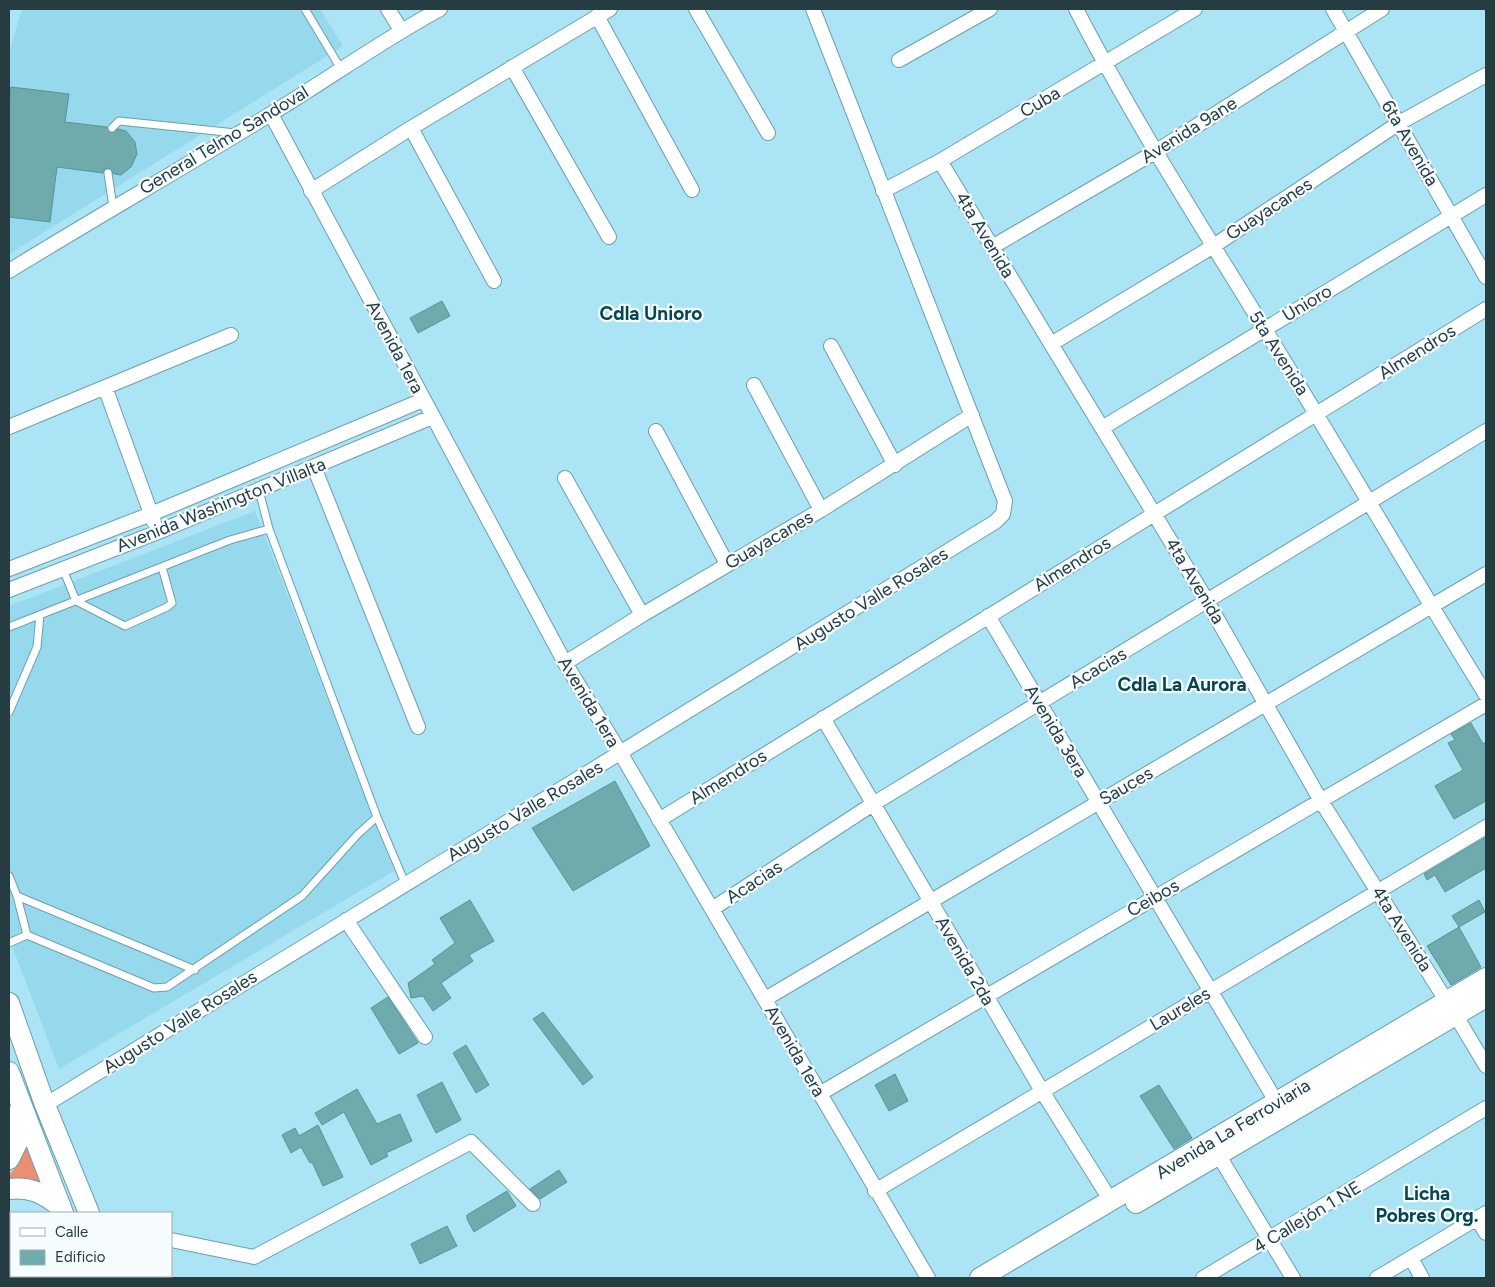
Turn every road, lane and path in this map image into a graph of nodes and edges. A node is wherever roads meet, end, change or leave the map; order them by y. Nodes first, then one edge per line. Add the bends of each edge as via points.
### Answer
1 (305, 9) edge
2 (388, 9) edge
3 (440, 9) edge
4 (610, 9) edge
5 (696, 9) edge
6 (813, 9) edge
7 (990, 9) edge
8 (1076, 9) edge
9 (1195, 9) edge
10 (1333, 9) edge
11 (1382, 9) edge
12 (597, 16) junction
13 (401, 30) junction
14 (1346, 31) junction
15 (899, 60) dead end
16 (1104, 64) junction
17 (512, 67) junction
18 (341, 69) junction
19 (1486, 74) edge
20 (271, 114) junction
21 (1398, 123) junction
22 (112, 128) dead end
23 (410, 128) junction
24 (238, 133) junction
25 (768, 133) dead end
26 (1155, 152) junction
27 (940, 161) junction
28 (108, 173) dead end
29 (692, 190) dead end
30 (311, 191) junction
31 (883, 191) junction
32 (1486, 195) edge
33 (113, 207) junction
34 (1451, 215) junction
35 (609, 237) dead end
36 (1212, 246) junction
37 (992, 247) junction
38 (9, 272) edge
39 (1486, 278) edge
40 (494, 281) dead end
41 (1486, 308) edge
42 (1264, 329) junction
43 (231, 335) dead end
44 (1051, 344) junction
45 (831, 346) dead end
46 (754, 385) dead end
47 (105, 387) junction
48 (423, 400) junction
49 (1317, 414) junction
50 (972, 415) junction
51 (432, 417) junction
52 (9, 426) edge
53 (1102, 428) junction
54 (656, 430) dead end
55 (1486, 430) edge
56 (894, 464) junction
57 (314, 467) junction
58 (565, 478) dead end
59 (259, 490) junction
60 (1369, 503) junction
61 (821, 510) junction
62 (151, 514) junction
63 (1154, 514) junction
64 (269, 529) junction
65 (158, 532) junction
66 (727, 564) junction
67 (162, 567) junction
68 (63, 569) junction
69 (9, 570) edge
70 (1486, 574) edge
71 (9, 590) edge
72 (76, 601) junction
73 (1207, 601) junction
74 (1431, 607) junction
75 (40, 615) junction
76 (642, 615) junction
77 (988, 616) junction
78 (9, 627) edge
79 (565, 663) junction
80 (1486, 695) edge
81 (1040, 703) junction
82 (1266, 704) junction
83 (1486, 704) edge
84 (9, 712) edge
85 (823, 718) junction
86 (418, 727) dead end
87 (621, 754) junction
88 (1321, 801) junction
89 (1098, 802) junction
90 (873, 804) junction
91 (377, 817) junction
92 (659, 820) junction
93 (1486, 827) edge
94 (9, 876) edge
95 (405, 883) junction
96 (1379, 892) junction
97 (17, 896) junction
98 (1155, 897) junction
99 (930, 901) junction
100 (712, 909) junction
101 (346, 920) junction
102 (27, 935) junction
103 (9, 943) edge
104 (195, 970) junction
105 (1486, 978) edge
106 (1210, 991) junction
107 (986, 996) junction
108 (1486, 997) edge
109 (765, 999) junction
110 (9, 1003) edge
111 (1451, 1009) junction
112 (425, 1037) dead end
113 (1486, 1066) edge
114 (9, 1072) edge
115 (1042, 1091) junction
116 (821, 1093) junction
117 (18, 1097) junction
118 (1277, 1103) junction
119 (45, 1105) junction
120 (1486, 1108) edge
121 (11, 1153) edge
122 (1219, 1156) junction
123 (9, 1189) edge
124 (875, 1191) junction
125 (1112, 1201) junction
126 (533, 1204) dead end
127 (62, 1210) edge
128 (89, 1212) edge
129 (1482, 1216) edge
130 (1486, 1233) edge
131 (172, 1240) edge
132 (1269, 1240) junction
133 (1411, 1258) junction
134 (928, 1278) edge
135 (980, 1278) edge
136 (1004, 1278) edge
137 (1204, 1278) edge
138 (1293, 1278) edge
139 (1377, 1278) edge
140 (1422, 1278) edge

1 - 18 lane
2 - 13 street
3 - 13 street, General Telmo Sandoval
4 - 12 street
5 - 25 street
6 - 31 street
7 - 15 street
8 - 16 street, 5ta Avenida
9 - 16 street, Cuba
10 - 14 street, 6ta Avenida
11 - 14 street, Avenida 9ane
12 - 17 street
12 - 29 street
13 - 18 street, General Telmo Sandoval
14 - 21 street, 6ta Avenida
14 - 26 street, Avenida 9ane
16 - 26 street, 5ta Avenida
16 - 27 street, Cuba
17 - 23 street
17 - 35 street
18 - 20 street, General Telmo Sandoval
19 - 21 street, Guayacanes
20 - 24 street, General Telmo Sandoval
20 - 30 street, Avenida 1era
21 - 34 street, 6ta Avenida
21 - 36 street, Guayacanes
22 - 24 lane via 119,121
23 - 30 street
23 - 40 street
24 - 33 street, General Telmo Sandoval
26 - 36 street, 5ta Avenida
26 - 37 street, Avenida 9ane
27 - 31 street, Cuba
27 - 37 street, 4ta Avenida
28 - 33 lane
30 - 48 street, Avenida 1era
31 - 50 street
32 - 34 street, Unioro
33 - 38 street, General Telmo Sandoval
34 - 39 street, 6ta Avenida
34 - 42 street, Unioro
36 - 42 street, 5ta Avenida
36 - 44 street, Guayacanes
37 - 44 street, 4ta Avenida
41 - 49 street, Almendros
42 - 49 street, 5ta Avenida
42 - 53 street, Unioro
43 - 47 street
44 - 53 street, 4ta Avenida
45 - 56 street
46 - 61 street
47 - 52 street
47 - 62 street
48 - 51 street, Avenida 1era
48 - 62 street, Avenida Washington Villalta
49 - 60 street, 5ta Avenida
49 - 63 street, Almendros
50 - 56 street, Guayacanes
50 - 87 street, Augusto Valle Rosales via 1004,501 1003,514 995,522
51 - 57 street, Avenida Washington Villalta
51 - 79 street, Avenida 1era
53 - 63 street, 4ta Avenida
54 - 66 street
55 - 60 street, Acacias
56 - 61 street, Guayacanes
57 - 59 street, Avenida Washington Villalta
57 - 86 street
58 - 76 street
59 - 64 lane
59 - 65 street, Avenida Washington Villalta
60 - 73 street, Acacias
60 - 74 street, 5ta Avenida
61 - 66 street, Guayacanes
62 - 65 street
62 - 69 street, Avenida Washington Villalta
63 - 73 street, 4ta Avenida
63 - 77 street, Almendros
64 - 67 lane via 237,537
64 - 91 lane
65 - 68 street, Avenida Washington Villalta
66 - 76 street, Guayacanes
67 - 72 lane
67 - 72 lane via 172,603 125,626
68 - 71 street, Avenida Washington Villalta
68 - 72 lane
70 - 74 street, Sauces
72 - 75 lane
73 - 81 street, Acacias
73 - 82 street, 4ta Avenida
74 - 80 street, 5ta Avenida
74 - 82 street, Sauces
75 - 78 lane
75 - 84 lane via 36,647
76 - 79 street, Guayacanes
77 - 81 street, Avenida 3era
77 - 85 street, Almendros
79 - 87 street, Avenida 1era
81 - 89 street, Avenida 3era
81 - 90 street, Acacias
82 - 88 street, 4ta Avenida
82 - 89 street, Sauces
83 - 88 street, Ceibos
85 - 90 street, Avenida 2da
85 - 92 street, Almendros
87 - 92 street, Avenida 1era
87 - 95 street, Augusto Valle Rosales
88 - 96 street, 4ta Avenida
88 - 98 street, Ceibos
89 - 98 street, Avenida 3era
89 - 99 street, Sauces
90 - 99 street, Avenida 2da
90 - 100 street, Acacias
91 - 95 lane
91 - 104 lane via 302,896
92 - 100 street, Avenida 1era
93 - 96 street, Laureles
94 - 97 lane
95 - 101 street, Augusto Valle Rosales
96 - 106 street, Laureles
96 - 111 street, 4ta Avenida
97 - 102 lane
97 - 104 lane
98 - 106 street, Avenida 3era
98 - 107 street, Ceibos
99 - 107 street, Avenida 2da
99 - 109 street, Sauces
100 - 109 street, Avenida 1era
101 - 112 street
101 - 119 street, Augusto Valle Rosales
102 - 103 lane
102 - 104 lane via 154,988 167,988
105 - 111 main road, Avenida La Ferroviaria
106 - 115 street, Laureles
106 - 118 street, Avenida 3era
107 - 115 street, Avenida 2da
107 - 116 street, Ceibos
108 - 111 main road, Avenida La Ferroviaria
109 - 116 street, Avenida 1era
110 - 119 main road
111 - 113 street, 4ta Avenida
111 - 118 main road, Avenida La Ferroviaria
111 - 122 main road, Avenida La Ferroviaria
114 - 117 main road
115 - 124 street, Laureles
115 - 125 street, Avenida 2da
116 - 124 street, Avenida 1era
117 - 121 main road via 21,1128
117 - 127 main road
118 - 125 main road, Avenida La Ferroviaria
119 - 128 main road
120 - 132 street, 4 Callejón 1 NE
122 - 132 street
122 - 136 main road, Avenida La Ferroviaria
123 - 127 main road via 33,1189
124 - 134 street, Avenida 1era
125 - 135 main road, Avenida La Ferroviaria
126 - 131 street via 471,1142 254,1257
129 - 130 street
129 - 133 street
132 - 137 street, 4 Callejón 1 NE
132 - 138 street
133 - 139 street
133 - 140 street

